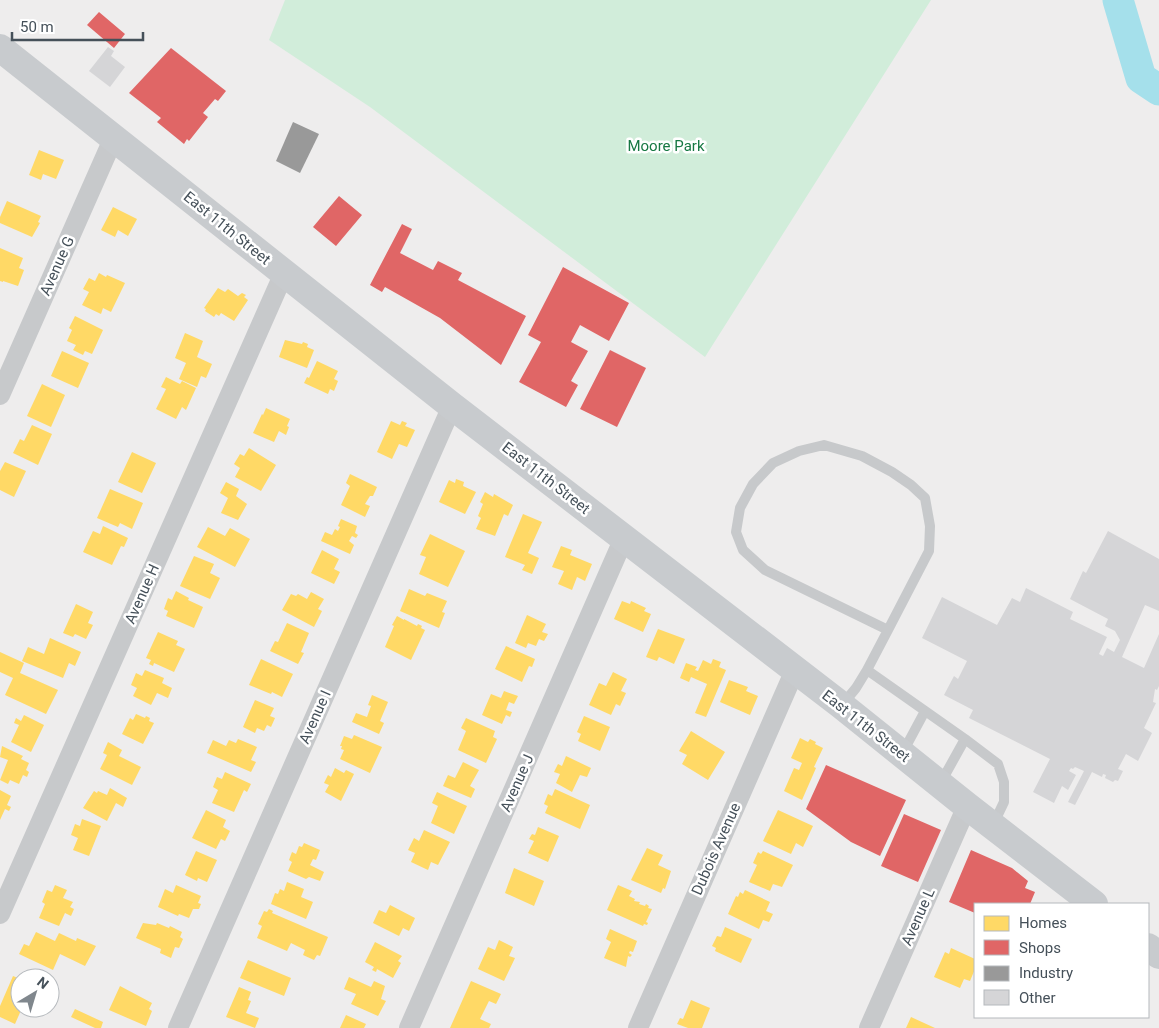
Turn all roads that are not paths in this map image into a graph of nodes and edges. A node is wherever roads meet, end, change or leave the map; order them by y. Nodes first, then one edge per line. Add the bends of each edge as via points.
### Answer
1 (0, 48) edge
2 (114, 138) junction
3 (284, 273) junction
4 (0, 395) edge
5 (452, 406) junction
6 (624, 538) junction
7 (888, 630) junction
8 (795, 670) junction
9 (867, 670) junction
10 (842, 706) junction
11 (925, 711) junction
12 (965, 739) junction
13 (902, 754) junction
14 (940, 784) junction
15 (967, 806) junction
16 (993, 826) junction
17 (1093, 903) edge
18 (0, 914) edge
19 (178, 1028) edge
20 (409, 1028) edge
21 (638, 1028) edge
22 (869, 1028) edge

1 - 2 street, East 11th Street
2 - 3 street, East 11th Street
2 - 4 street, Avenue G
3 - 5 street, East 11th Street
3 - 18 street, Avenue H
5 - 6 street, East 11th Street
5 - 19 street, Avenue I
6 - 8 street, East 11th Street
6 - 20 street, Avenue J
7 - 7 lane via 929,551 930,526 925,498 892,472 862,456 824,445 799,451 774,463 754,484 740,508 736,532 743,550 765,570
7 - 9 lane
8 - 10 street, East 11th Street
8 - 21 street, Dubois Avenue
9 - 10 lane
9 - 11 lane
10 - 13 street, East 11th Street
11 - 12 lane
11 - 13 lane
12 - 14 lane
12 - 16 lane via 998,764 1004,782 1004,802
13 - 14 street, East 11th Street
14 - 15 street, East 11th Street
15 - 16 street, East 11th Street
15 - 22 street, Avenue L
16 - 17 street, East 11th Street

